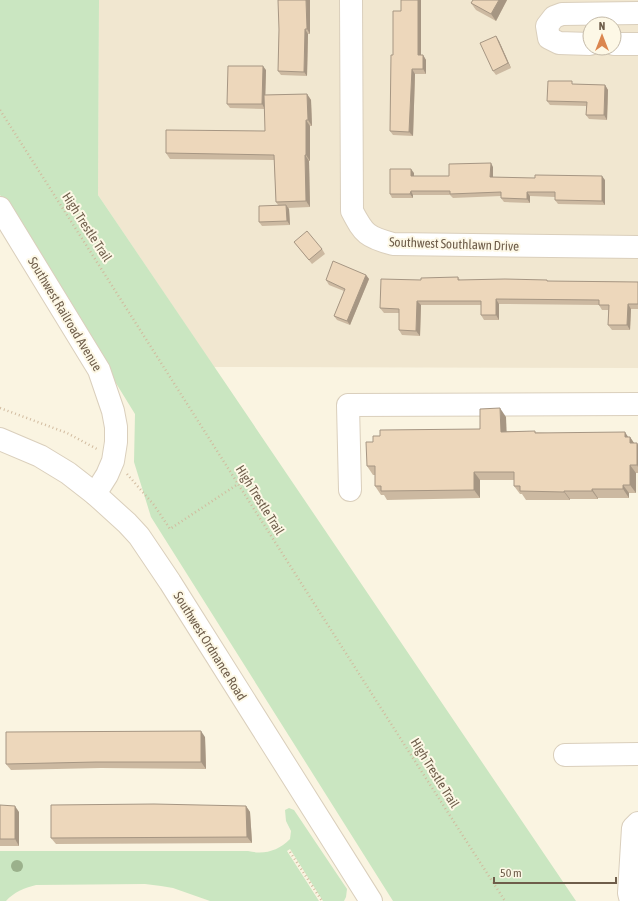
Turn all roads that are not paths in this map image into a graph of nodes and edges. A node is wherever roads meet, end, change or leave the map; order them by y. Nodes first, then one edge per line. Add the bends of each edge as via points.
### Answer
1 (351, 0) edge
2 (638, 13) edge
3 (582, 44) edge
4 (622, 44) edge
5 (638, 44) edge
6 (0, 208) edge
7 (638, 246) edge
8 (638, 404) edge
9 (0, 439) edge
10 (350, 490) dead end
11 (95, 494) junction
12 (638, 754) edge
13 (566, 755) dead end
14 (638, 823) edge
15 (371, 901) edge
16 (631, 901) edge

1 - 7 street, Southwest Southlawn Drive via 352,210 366,234 393,244
2 - 3 street via 562,14 554,17 547,26 549,38 559,43
4 - 5 street
6 - 11 street, Southwest Railroad Avenue via 99,370 113,411 116,442 113,461
8 - 10 street via 348,405
9 - 11 street, Southwest Ordnance Road via 40,456
11 - 15 street, Southwest Ordnance Road via 139,536
12 - 13 street
14 - 16 street via 633,828

